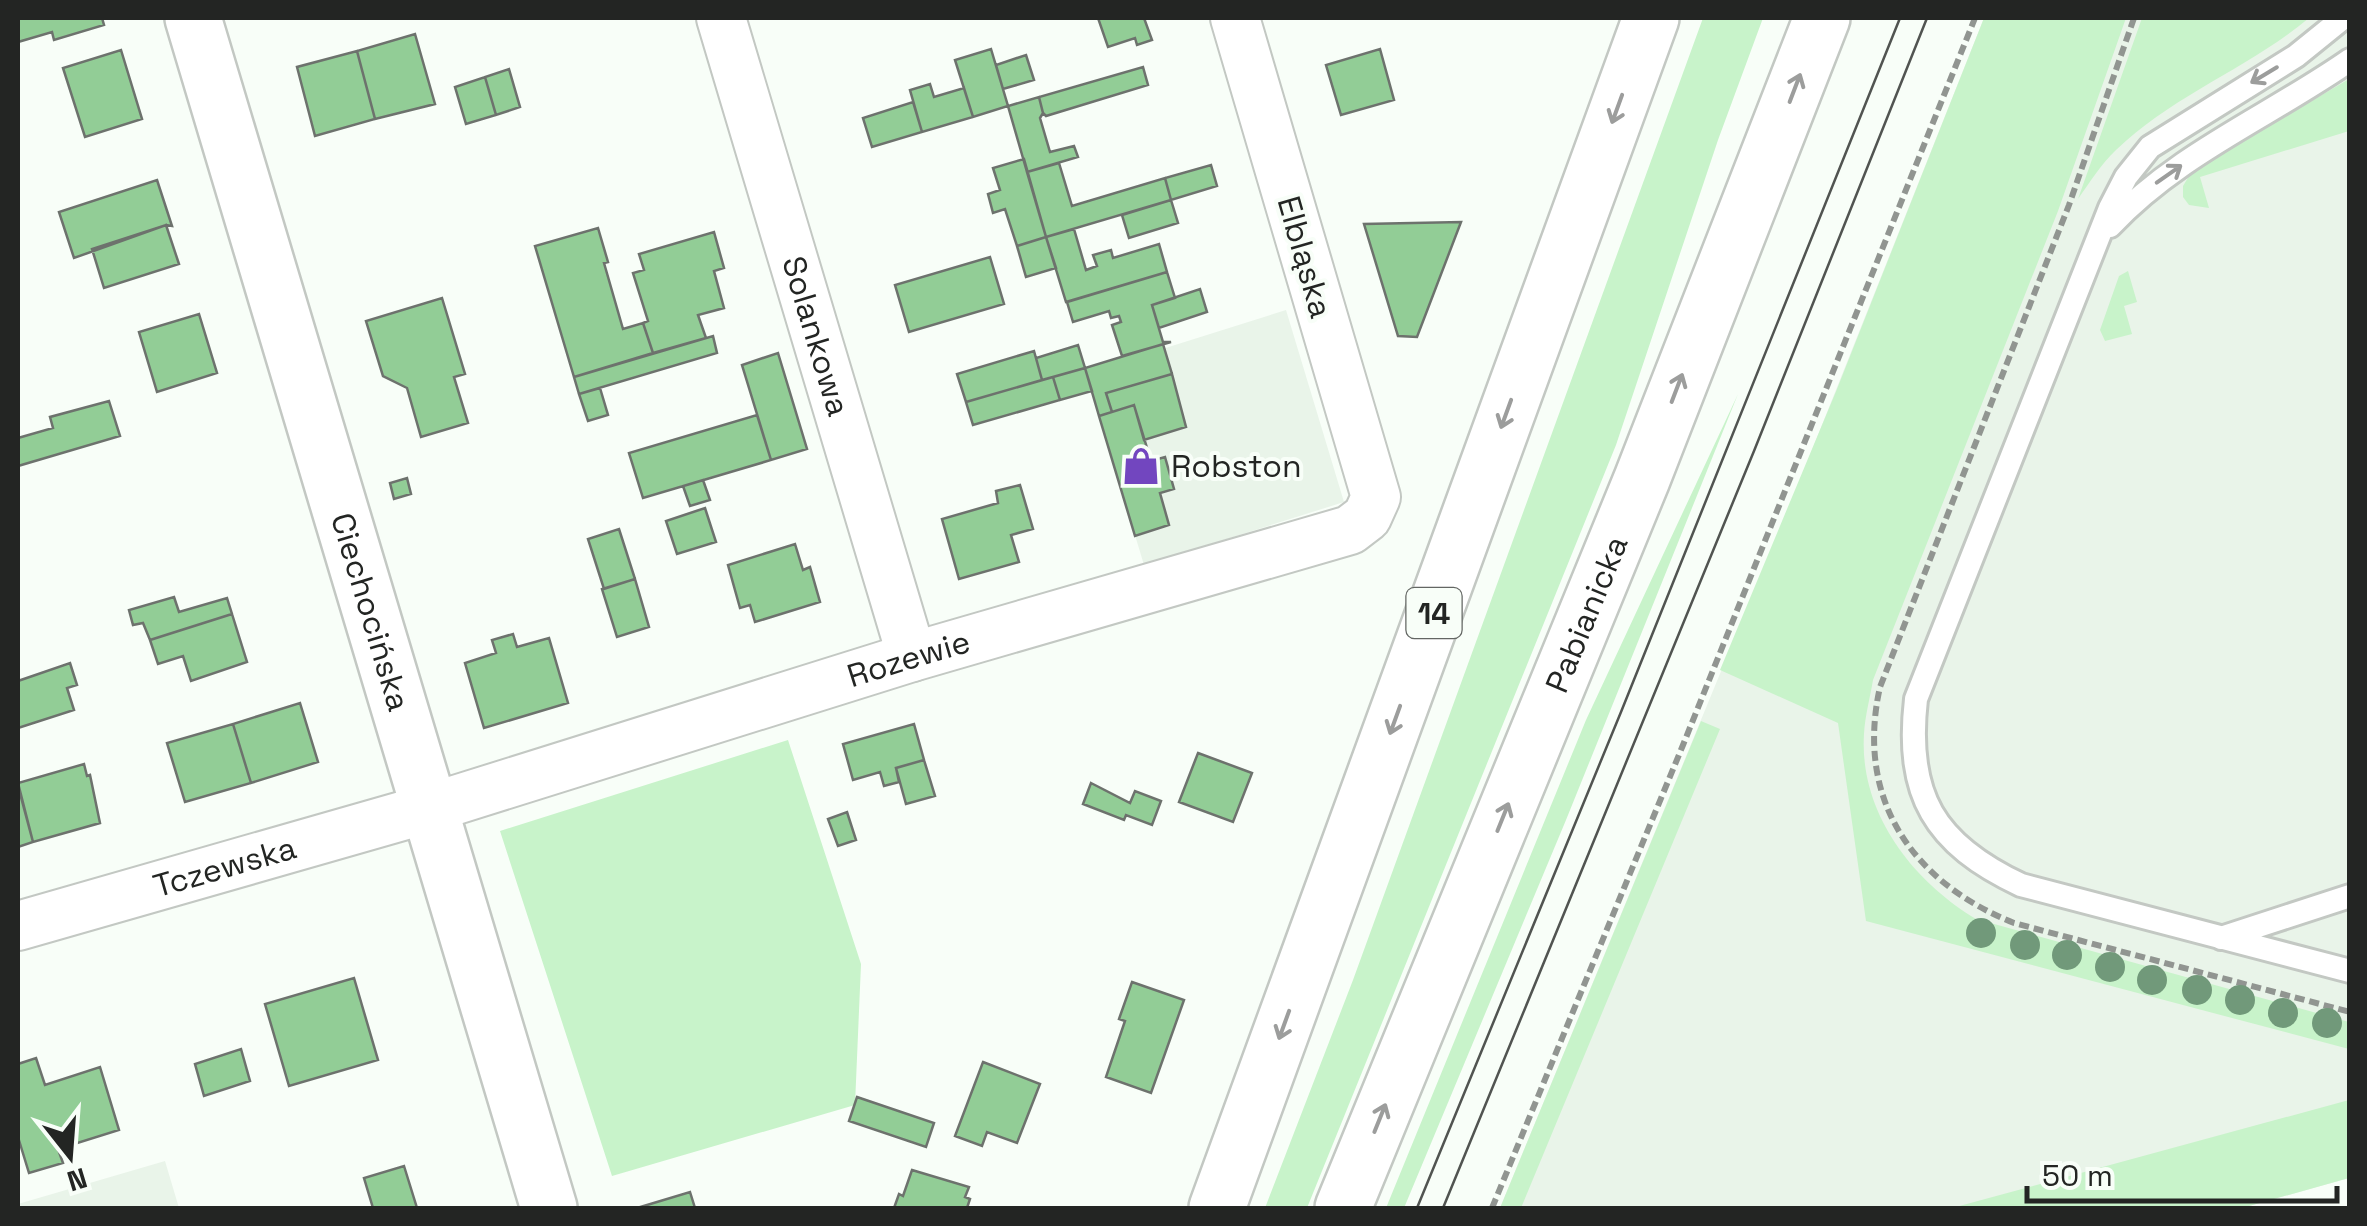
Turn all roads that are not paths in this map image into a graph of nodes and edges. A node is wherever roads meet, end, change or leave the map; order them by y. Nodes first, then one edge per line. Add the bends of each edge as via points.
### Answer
1 (193, 18) edge
2 (721, 18) edge
3 (1235, 18) edge
4 (1822, 18) edge
5 (2343, 18) edge
6 (1644, 24) edge
7 (2350, 60) edge
8 (2098, 239) junction
9 (1376, 497) joint
10 (912, 657) junction
11 (430, 808) junction
12 (2350, 896) edge
13 (18, 926) edge
14 (2221, 938) junction
15 (2350, 971) edge
16 (549, 1208) edge
17 (1217, 1208) edge
18 (1344, 1208) edge

1 - 11 main road, Ciechocińska
2 - 10 street, Solankowa
3 - 9 street, Elbląska
18 -> 4 main road, Pabianicka
5 -> 8 lane via 2296,56 2150,147 2126,177
6 -> 17 main road, 14
8 -> 7 lane via 2162,178
8 - 14 lane via 1916,699 1915,772 1950,840 1981,866 2021,885
9 - 10 street, Rozewie via 1367,517 1350,530
10 - 11 street, Rozewie
11 - 13 street, Tczewska
11 - 16 main road, Ciechocińska
12 - 14 lane
14 - 15 lane

